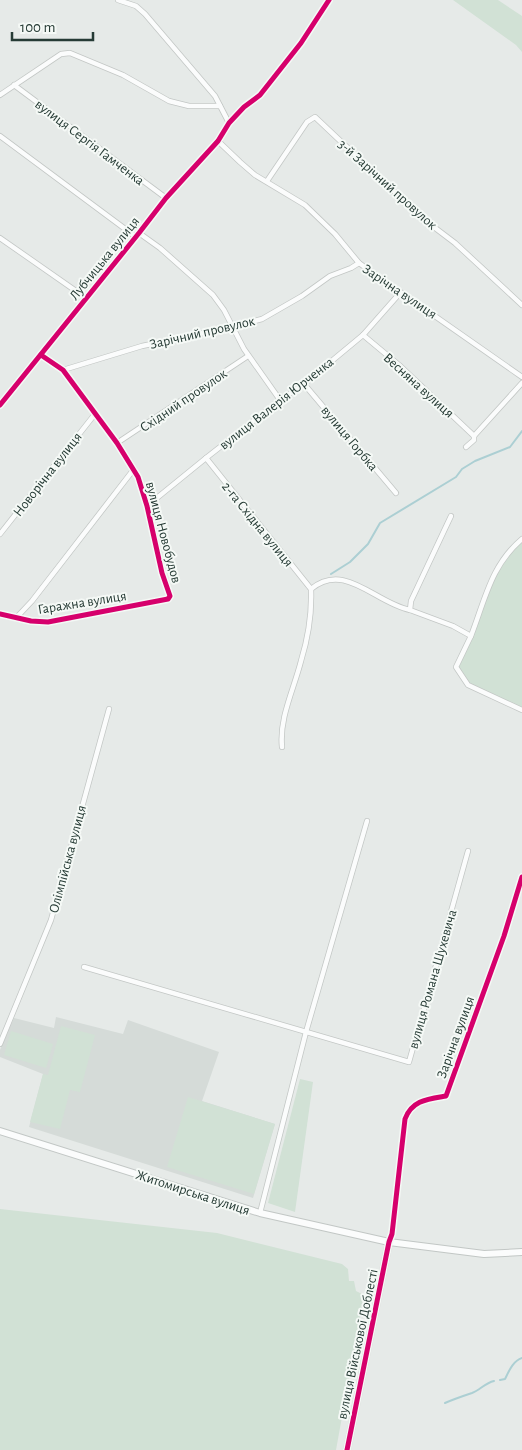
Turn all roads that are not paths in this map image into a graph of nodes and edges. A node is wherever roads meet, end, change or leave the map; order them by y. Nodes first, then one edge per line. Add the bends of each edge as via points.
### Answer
1 (118, 0) edge
2 (329, 0) edge
3 (14, 85) junction
4 (0, 95) edge
5 (220, 106) junction
6 (228, 125) junction
7 (0, 136) edge
8 (218, 141) junction
9 (267, 181) junction
10 (166, 198) junction
11 (138, 235) junction
12 (0, 238) edge
13 (358, 263) junction
14 (400, 293) junction
15 (86, 298) junction
16 (522, 305) edge
17 (232, 327) junction
18 (363, 335) junction
19 (41, 355) junction
20 (248, 356) junction
21 (63, 370) junction
22 (521, 374) edge
23 (522, 383) edge
24 (304, 384) junction
25 (280, 400) junction
26 (0, 405) edge
27 (95, 414) junction
28 (474, 436) junction
29 (117, 443) junction
30 (466, 447) dead end
31 (206, 458) junction
32 (134, 469) junction
33 (396, 493) dead end
34 (147, 506) junction
35 (451, 516) dead end
36 (0, 534) edge
37 (522, 538) edge
38 (311, 589) junction
39 (168, 599) joint
40 (410, 610) junction
41 (0, 614) edge
42 (16, 618) junction
43 (471, 636) junction
44 (109, 709) dead end
45 (522, 710) edge
46 (282, 747) dead end
47 (367, 821) dead end
48 (468, 851) dead end
49 (522, 877) edge
50 (84, 967) dead end
51 (306, 1032) junction
52 (0, 1044) edge
53 (0, 1131) edge
54 (260, 1213) junction
55 (389, 1242) junction
56 (522, 1252) edge
57 (347, 1450) edge

1 - 5 street via 136,6 215,96
2 - 6 street, Лубчицька вулиця via 302,43 260,95
3 - 4 street
3 - 5 street via 61,54 70,53 123,75 168,101 188,106
3 - 10 street, вулиця Сергія Гамченка
5 - 6 street
6 - 8 street, Лубчицька вулиця
7 - 11 street
8 - 9 street, Зарічна вулиця via 245,167
8 - 10 street, Лубчицька вулиця
9 - 13 street, Зарічна вулиця via 304,205 336,234
9 - 16 street, 3-й Зарічний провулок via 306,122 315,117 422,218 455,243
10 - 11 street, Лубчицька вулиця
11 - 15 street, Лубчицька вулиця
11 - 17 street via 160,248 213,295
12 - 15 street
13 - 14 street, Зарічна вулиця
13 - 17 street, Зарічний провулок via 330,276 279,310
14 - 18 street, вулиця Валерія Юрченка
14 - 22 street, Зарічна вулиця
15 - 19 street, Лубчицька вулиця
17 - 20 street
17 - 21 street, Зарічний провулок via 142,346
18 - 24 street, вулиця Валерія Юрченка
18 - 28 street, Весняна вулиця
19 - 21 street, вулиця Новобудов
19 - 26 street, Лубчицька вулиця
20 - 25 street
20 - 29 street, Східний провулок
21 - 27 street, вулиця Новобудов
23 - 28 street
24 - 25 street, вулиця Валерія Юрченка
24 - 33 street, вулиця Горбка
25 - 31 street, вулиця Валерія Юрченка
27 - 29 street, вулиця Новобудов
27 - 36 street, Новорічна вулиця
28 - 30 street
29 - 32 street, вулиця Новобудов
31 - 34 street, вулиця Валерія Юрченка
31 - 38 street, 2-га Східна вулиця
32 - 34 street, вулиця Новобудов
32 - 42 street
34 - 39 street, вулиця Новобудов via 170,596
35 - 40 street via 411,601
37 - 43 street via 498,565
38 - 40 street via 329,579 340,579
38 - 46 street via 312,607 302,660 284,716
39 - 42 street, Гаражна вулиця via 48,622
40 - 43 street
41 - 42 street, Гаражна вулиця
43 - 45 street via 456,667 468,685
44 - 52 street, Олімпійська вулиця via 50,920
47 - 51 street
48 - 51 street, вулиця Романа Шухевича via 409,1062
49 - 55 street, Зарічна вулиця via 446,1096 416,1104 404,1119
50 - 51 street, вулиця Романа Шухевича
51 - 54 street
53 - 54 main road, Житомирська вулиця
54 - 55 main road, Житомирська вулиця
55 - 56 main road, Житомирська вулиця via 484,1254
55 - 57 street, вулиця Військової Доблесті

